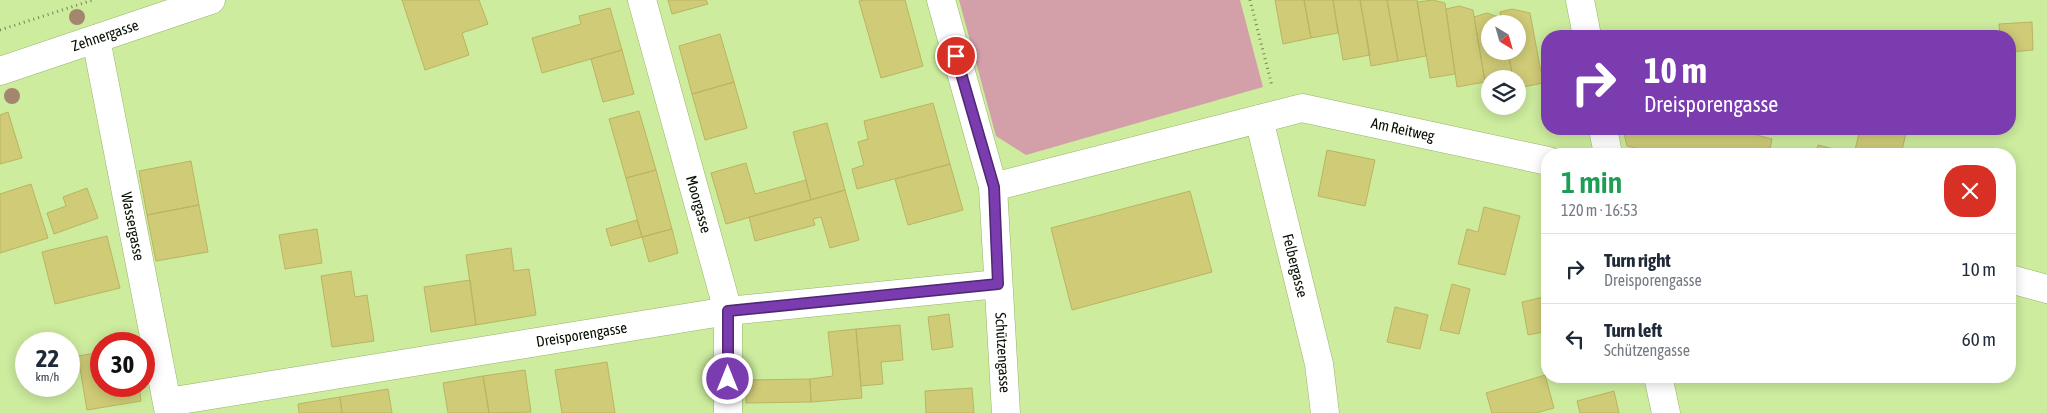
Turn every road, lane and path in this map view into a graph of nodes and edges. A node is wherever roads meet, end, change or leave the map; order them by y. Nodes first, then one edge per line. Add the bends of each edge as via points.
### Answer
1 (93, 0) edge
2 (211, 0) edge
3 (642, 0) edge
4 (940, 0) edge
5 (1250, 0) edge
6 (1580, 0) edge
7 (0, 30) edge
8 (1586, 30) edge
9 (96, 39) junction
10 (0, 71) edge
11 (1269, 116) junction
12 (1604, 135) edge
13 (1607, 148) edge
14 (1541, 159) edge
15 (994, 187) junction
16 (2016, 281) edge
17 (998, 284) junction
18 (2047, 289) edge
19 (728, 311) junction
20 (1660, 383) edge
21 (168, 408) edge
22 (728, 413) edge
23 (1006, 413) edge
24 (1325, 413) edge
25 (1666, 413) edge

1 - 7 path
2 - 9 street, Zehnergasse
3 - 19 street, Moorgasse
4 - 15 street, Schützengasse
5 - 11 path
6 - 8 street
9 - 10 street, Zehnergasse
9 - 21 street, Wassergasse
11 - 14 street, Am Reitweg via 1302,108
11 - 15 street, Am Reitweg
11 - 24 street, Felbergasse via 1319,364
12 - 13 street
15 - 17 street, Schützengasse
16 - 18 street
17 - 19 street, Dreisporengasse
17 - 23 street, Schützengasse
19 - 21 street, Dreisporengasse
19 - 22 street, Moorgasse
20 - 25 street

